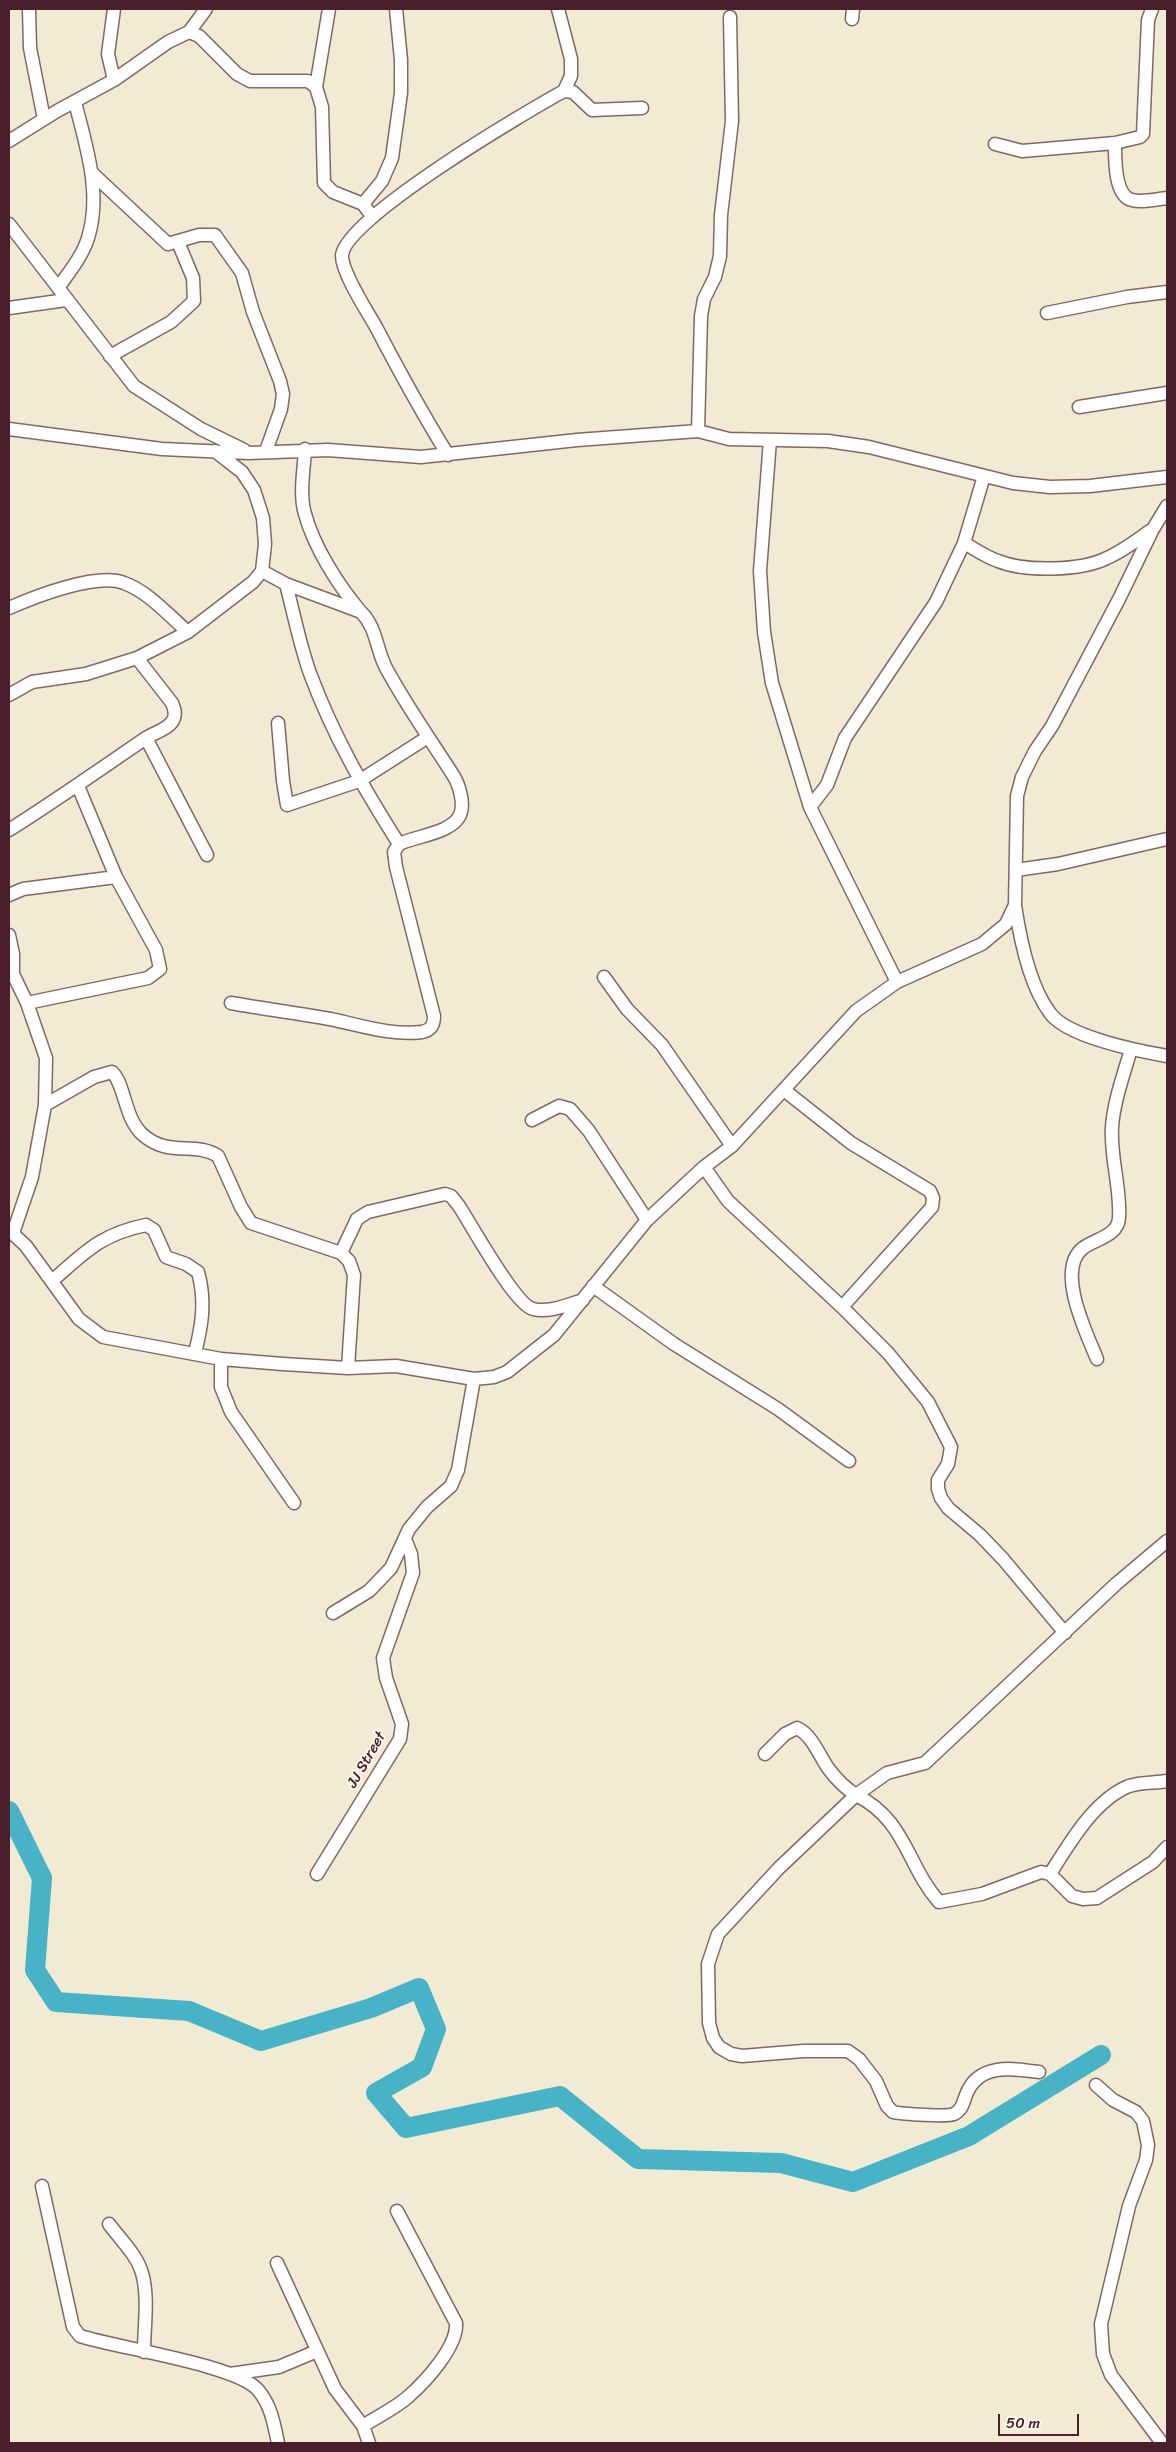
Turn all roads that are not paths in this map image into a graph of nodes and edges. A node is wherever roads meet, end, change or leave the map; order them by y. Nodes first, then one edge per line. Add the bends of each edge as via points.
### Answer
1 (29, 9) edge
2 (114, 9) edge
3 (206, 9) edge
4 (329, 9) edge
5 (396, 9) edge
6 (558, 9) edge
7 (1152, 9) edge
8 (730, 17) dead end
9 (189, 32) junction
10 (114, 80) junction
11 (316, 87) junction
12 (564, 91) junction
13 (75, 102) junction
14 (642, 108) dead end
15 (44, 119) junction
16 (9, 141) edge
17 (1115, 143) junction
18 (995, 144) dead end
19 (93, 174) junction
20 (1167, 198) edge
21 (363, 204) junction
22 (372, 216) junction
23 (9, 224) edge
24 (178, 242) junction
25 (58, 288) junction
26 (1167, 292) edge
27 (66, 300) junction
28 (9, 308) edge
29 (1047, 313) dead end
30 (110, 356) junction
31 (1167, 393) edge
32 (1079, 407) dead end
33 (9, 429) edge
34 (698, 431) junction
35 (770, 440) junction
36 (305, 449) junction
37 (216, 451) junction
38 (266, 451) junction
39 (249, 452) junction
40 (448, 455) junction
41 (984, 476) junction
42 (1167, 476) edge
43 (1167, 506) edge
44 (1153, 530) junction
45 (964, 543) junction
46 (262, 571) junction
47 (286, 584) junction
48 (9, 608) edge
49 (361, 612) junction
50 (188, 632) junction
51 (137, 658) junction
52 (9, 695) edge
53 (278, 723) dead end
54 (428, 737) junction
55 (146, 738) junction
56 (359, 782) junction
57 (78, 786) junction
58 (810, 807) junction
59 (9, 830) edge
60 (1167, 839) edge
61 (399, 844) junction
62 (207, 855) dead end
63 (1016, 870) junction
64 (116, 877) junction
65 (9, 895) edge
66 (1015, 905) junction
67 (9, 935) edge
68 (11, 972) edge
69 (604, 976) dead end
70 (897, 982) junction
71 (27, 1003) junction
72 (231, 1003) dead end
73 (1131, 1049) junction
74 (1167, 1056) edge
75 (784, 1090) junction
76 (45, 1105) junction
77 (532, 1120) dead end
78 (732, 1146) junction
79 (704, 1167) junction
80 (647, 1220) junction
81 (11, 1232) edge
82 (341, 1253) junction
83 (52, 1281) junction
84 (593, 1286) junction
85 (583, 1300) junction
86 (842, 1306) junction
87 (195, 1353) junction
88 (221, 1358) junction
89 (1097, 1359) dead end
90 (348, 1368) junction
91 (474, 1379) junction
92 (849, 1461) dead end
93 (294, 1503) dead end
94 (404, 1539) junction
95 (1167, 1543) edge
96 (333, 1613) dead end
97 (1065, 1633) junction
98 (765, 1754) dead end
99 (1167, 1781) edge
100 (856, 1795) junction
101 (1167, 1847) edge
102 (317, 1874) dead end
103 (1050, 1874) junction
104 (1039, 2072) dead end
105 (1096, 2085) dead end
106 (42, 2186) dead end
107 (396, 2211) dead end
108 (109, 2224) dead end
109 (277, 2263) dead end
110 (317, 2351) junction
111 (144, 2352) junction
112 (230, 2374) junction
113 (363, 2426) junction
114 (278, 2443) edge
115 (369, 2443) edge
116 (1162, 2443) edge

1 - 15 street via 30,48
2 - 10 street via 108,54
3 - 9 street
4 - 11 street
5 - 21 street via 401,93 392,158 382,181
6 - 12 street via 571,59 571,76
7 - 17 street via 1146,44 1143,134 1134,140
8 - 34 street via 732,121 721,215 720,256 700,316
9 - 10 street via 168,42
9 - 11 street via 198,36 237,74 250,81 308,81
10 - 13 street
11 - 21 street via 322,107 324,183 333,192
12 - 14 street via 573,92 592,110
12 - 22 street via 486,136
13 - 15 street
13 - 19 street
15 - 16 street
17 - 18 street via 1022,150
17 - 20 street via 1117,178 1126,197 1132,200
19 - 24 street via 162,240 168,244
19 - 25 street via 92,218 87,239 77,262
21 - 22 street
22 - 40 street via 352,234 342,256 396,369
23 - 25 street
24 - 30 street via 192,278 194,302 171,322
24 - 38 street via 198,235 215,234 242,274 282,394 281,409
25 - 27 street
26 - 29 street via 1127,296
27 - 28 street
27 - 30 street
30 - 39 street via 146,396
31 - 32 street
33 - 37 street via 114,444
34 - 35 street via 729,439
34 - 40 street via 577,440
35 - 41 street via 828,441 869,447
35 - 58 street via 760,570 764,632 772,683
36 - 38 street
36 - 40 street via 405,457
36 - 49 street via 302,492 305,514 342,590
37 - 39 street
37 - 46 street via 242,472 254,490 263,518
38 - 39 street
41 - 42 street via 1050,488
41 - 45 street
43 - 44 street
44 - 45 street via 1108,558 1078,566 1022,568 998,561
44 - 63 street via 1052,726 1022,777 1017,796
45 - 58 street via 936,602 845,738 826,785
46 - 47 street
46 - 50 street via 253,582
47 - 49 street
47 - 56 street via 310,674
48 - 50 street via 38,595 88,583 123,582 139,590
49 - 54 street via 376,637 384,665
50 - 51 street
51 - 52 street via 86,674 32,682
51 - 55 street via 175,710 174,719 168,726
53 - 56 street via 282,781 288,805
54 - 56 street
54 - 61 street via 456,779 462,799 461,814 454,823
55 - 57 street
55 - 62 street
56 - 61 street
57 - 59 street
57 - 64 street
58 - 70 street
60 - 63 street via 1058,864
61 - 72 street via 394,852 396,867 434,1016 430,1029 423,1032 385,1031
63 - 66 street
64 - 65 street via 23,889
64 - 71 street via 156,950 160,969 148,978
66 - 70 street via 1006,924 995,935
66 - 73 street via 1020,941 1030,974 1050,1014 1078,1032
67 - 68 street via 13,954
68 - 71 street
69 - 78 street via 628,1009 662,1045
70 - 75 street via 856,1011
71 - 76 street via 46,1058
73 - 74 street
73 - 89 street via 1112,1127 1118,1226 1082,1249 1072,1271 1078,1314
75 - 78 street
75 - 86 street via 851,1143 930,1191 933,1198 932,1207
76 - 81 street via 32,1177
76 - 82 street via 94,1077 112,1072 141,1133 155,1144 178,1150 202,1150 218,1156 241,1207 252,1223
77 - 80 street via 559,1106 570,1109 589,1131
78 - 79 street
79 - 80 street
79 - 86 street via 728,1200
80 - 84 street
81 - 83 street via 26,1246
82 - 85 street via 357,1219 368,1212 445,1194 459,1206 523,1305 550,1309
82 - 90 street via 349,1261 354,1275
83 - 87 street via 79,1319 103,1336
83 - 87 street via 92,1245 120,1230 146,1225 154,1230 166,1257 198,1272 204,1293 203,1322
84 - 85 street
84 - 92 street via 674,1344 778,1409
85 - 91 street via 554,1335 507,1372
86 - 97 street via 888,1353 928,1402 939,1422 951,1447 948,1464 938,1480 941,1498 1003,1559
87 - 88 street
88 - 90 street
88 - 93 street via 221,1386 231,1412
90 - 91 street via 396,1366
91 - 94 street via 465,1436 451,1486 427,1507
94 - 96 street via 391,1568 369,1591
94 - 102 street, JJ Street via 414,1573 383,1658 386,1678 402,1724 400,1739
95 - 97 street via 1116,1584
97 - 100 street via 925,1763 887,1773
98 - 100 street via 785,1734 797,1728 805,1733 844,1788
99 - 103 street via 1130,1786 1112,1796 1077,1831
100 - 103 street via 883,1812 898,1830 928,1890 939,1902 982,1894 1042,1872
100 - 104 street via 779,1868 718,1934 708,1964 707,1979 712,2038 719,2047 742,2056 848,2051 859,2059 876,2081 887,2106 902,2114 955,2114 961,2109 972,2082 987,2072 1008,2068
101 - 103 street via 1153,1862 1097,1898 1072,1896
105 - 116 street via 1144,2121 1148,2145 1101,2324 1103,2354 1111,2375
106 - 111 street via 73,2327 80,2336
107 - 113 street via 456,2323 457,2333 448,2350 408,2398
108 - 111 street via 142,2273
109 - 110 street
110 - 112 street via 279,2367
110 - 113 street via 335,2388
111 - 112 street
112 - 114 street via 257,2388 267,2402
113 - 115 street

